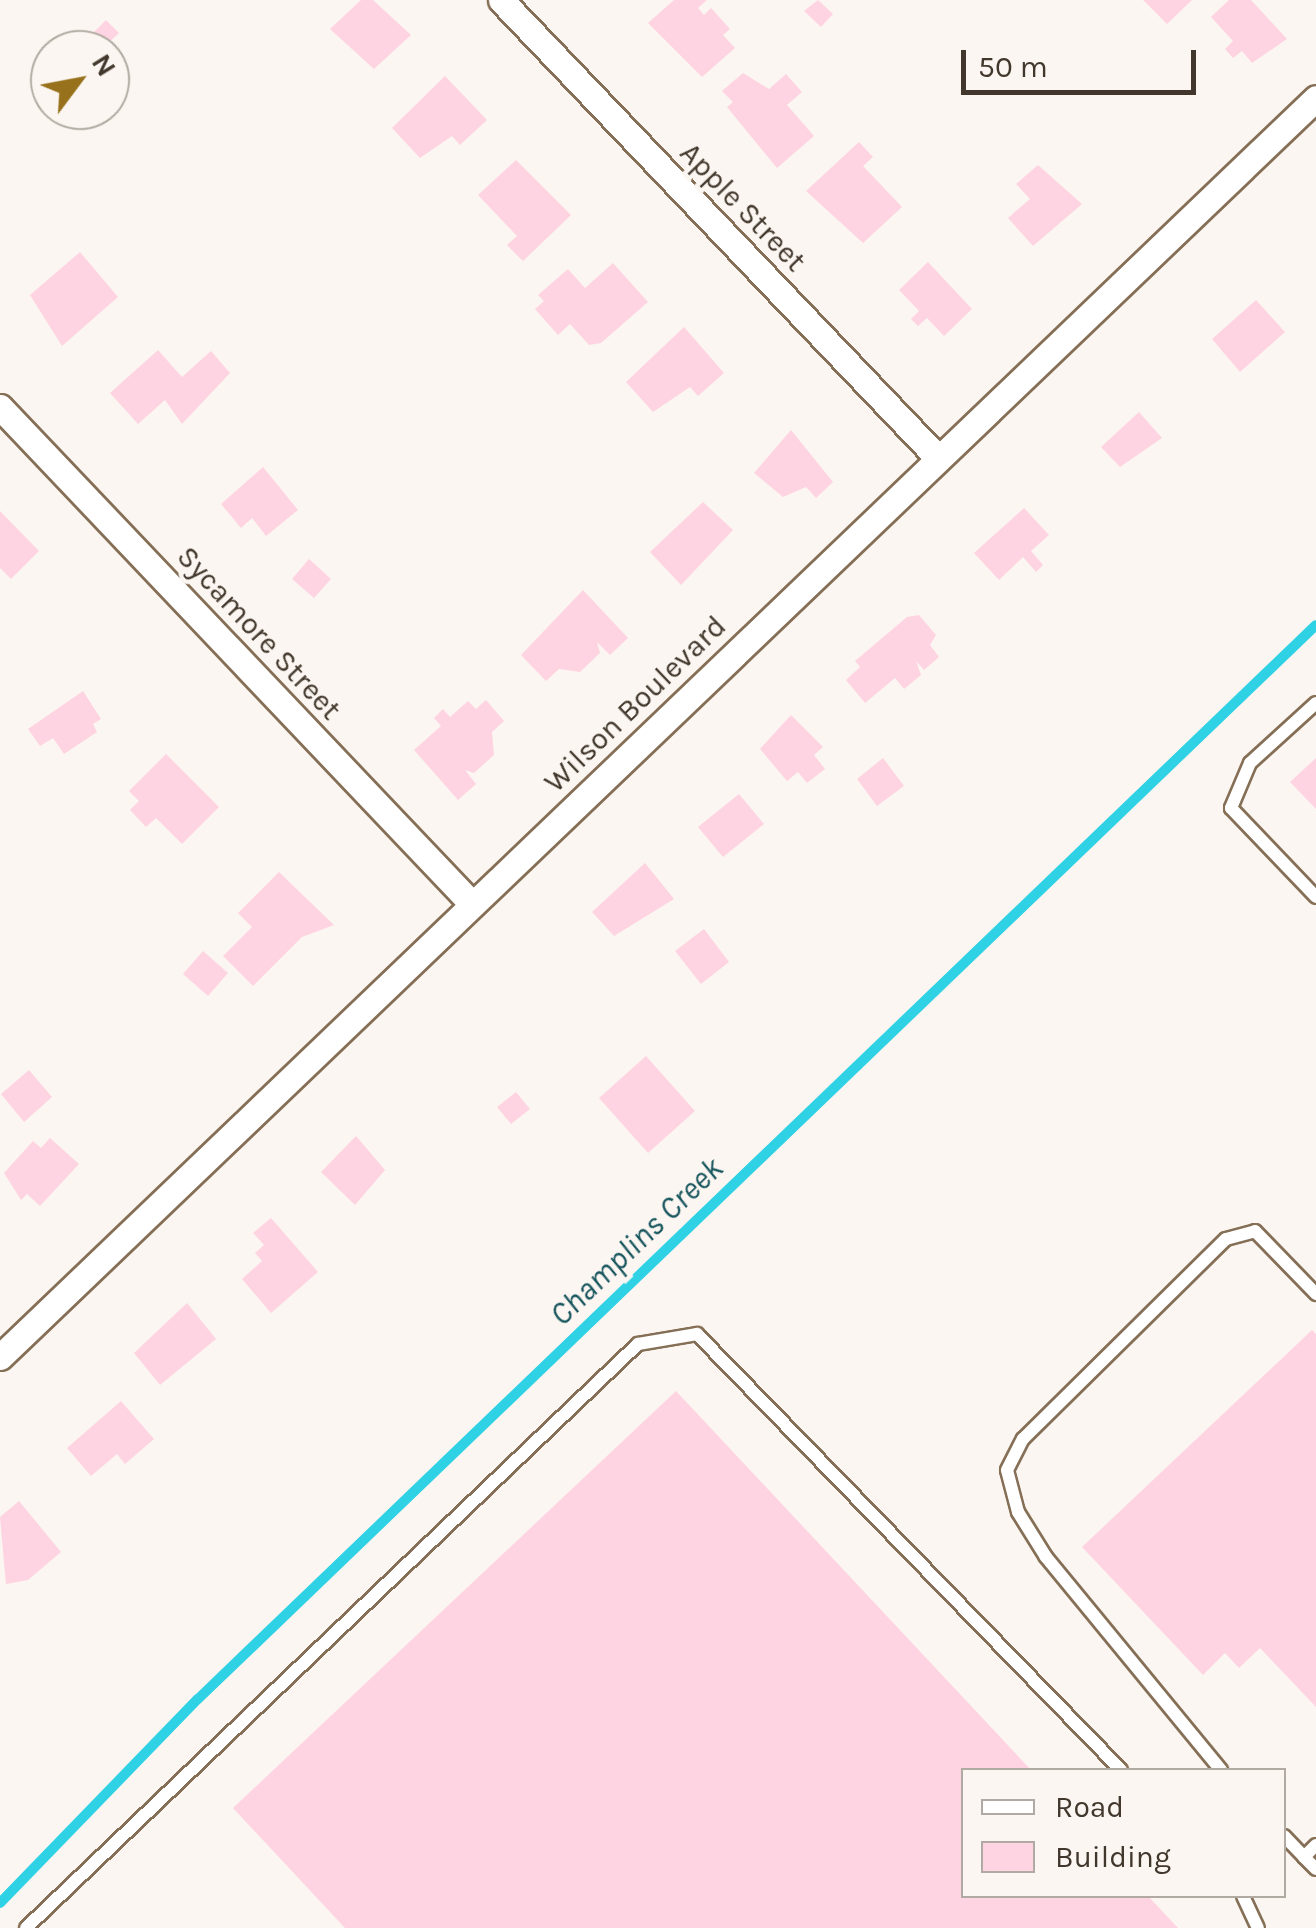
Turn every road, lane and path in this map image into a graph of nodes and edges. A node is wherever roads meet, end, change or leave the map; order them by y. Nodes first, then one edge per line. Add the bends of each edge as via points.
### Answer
1 (502, 0) edge
2 (1316, 98) edge
3 (0, 407) edge
4 (938, 458) junction
5 (1316, 703) edge
6 (1316, 897) edge
7 (472, 904) junction
8 (1316, 1294) edge
9 (2, 1351) edge
10 (1119, 1768) edge
11 (1219, 1768) edge
12 (1286, 1838) edge
13 (1316, 1845) edge
14 (1304, 1856) junction
15 (1316, 1869) edge
16 (1243, 1898) edge
17 (28, 1927) edge
18 (1258, 1928) edge

1 - 4 street, Apple Street
2 - 4 street, Wilson Boulevard
3 - 7 street, Sycamore Street
4 - 7 street, Wilson Boulevard
5 - 6 lane via 1250,764 1231,808
7 - 9 street, Wilson Boulevard
8 - 11 lane via 1255,1231 1226,1239 1024,1440 1006,1470 1018,1512 1046,1557 1132,1672
10 - 17 lane via 698,1334 638,1344
12 - 14 lane
13 - 14 lane
14 - 15 lane
16 - 18 lane

